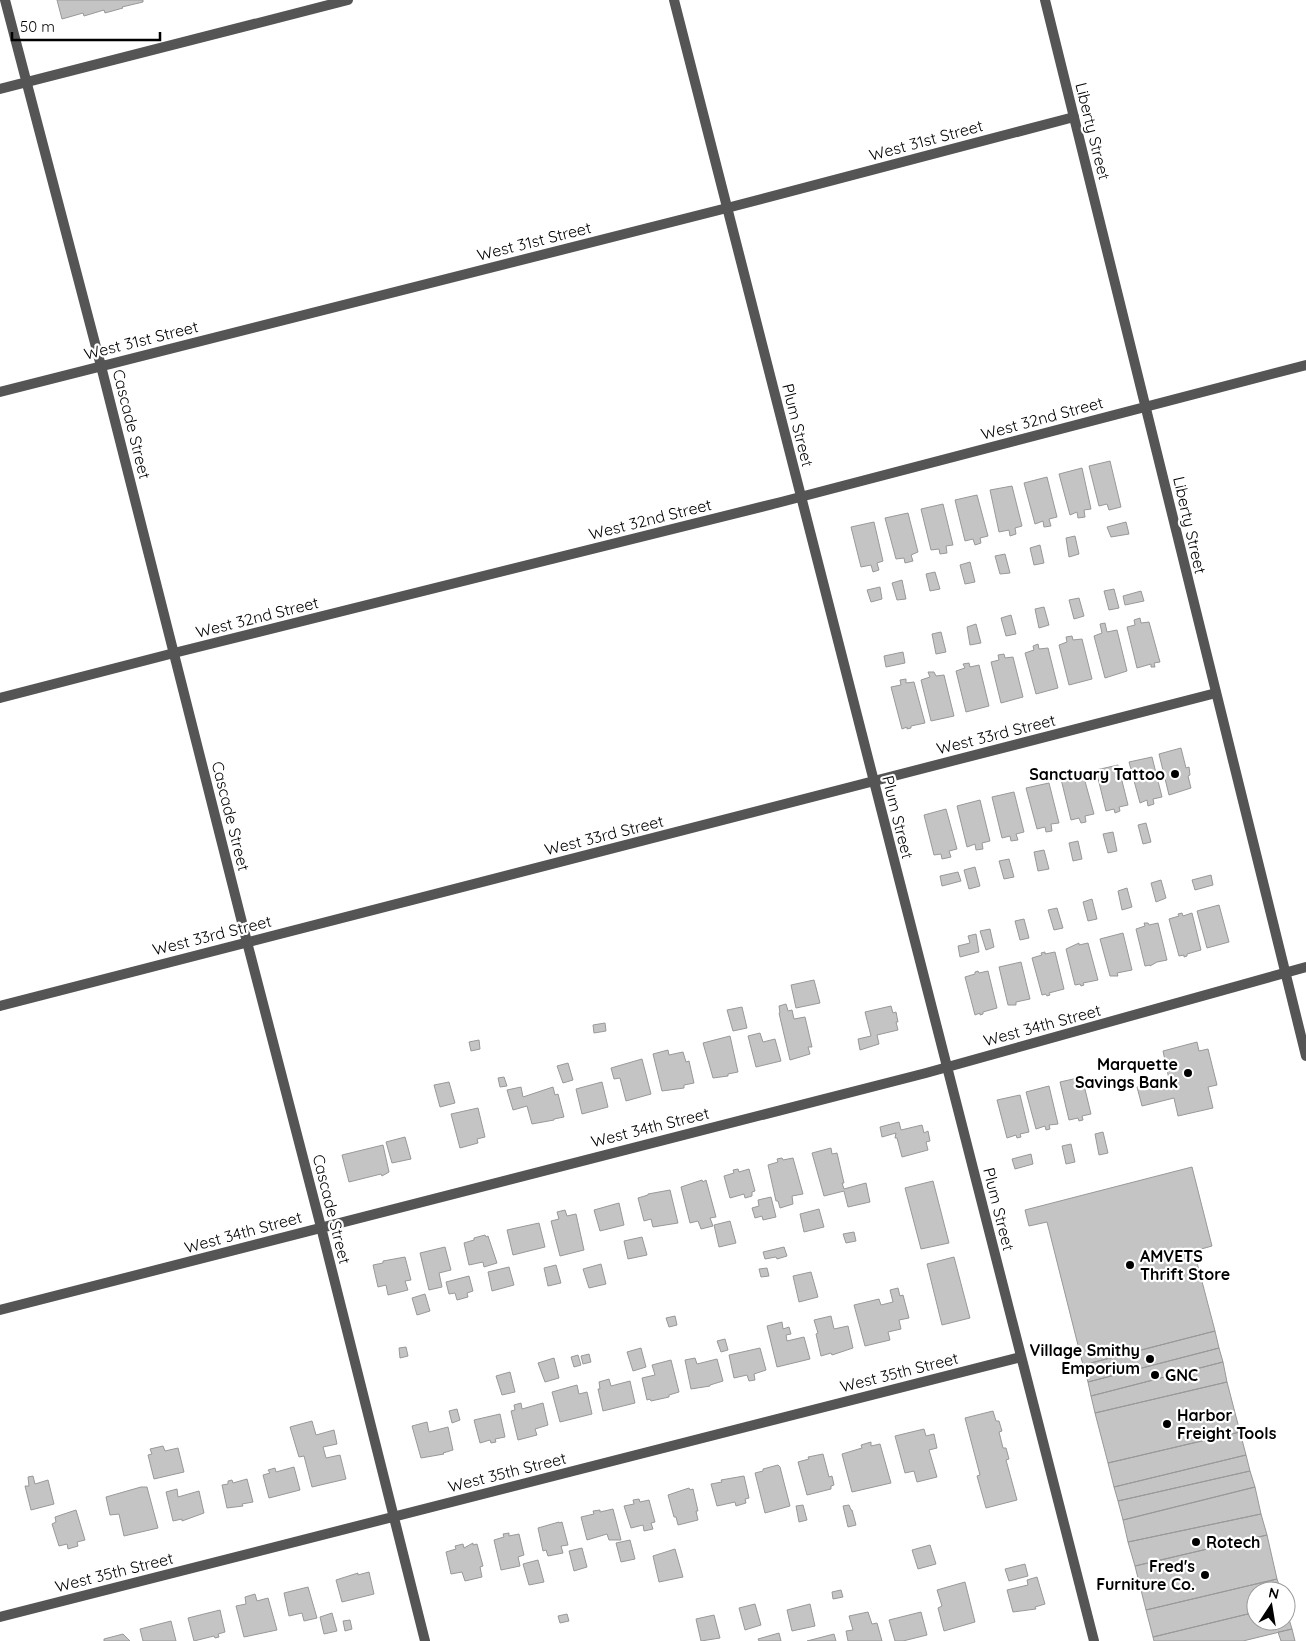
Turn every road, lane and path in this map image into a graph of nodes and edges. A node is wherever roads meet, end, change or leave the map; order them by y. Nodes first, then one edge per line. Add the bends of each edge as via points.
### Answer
1 (5, 0) edge
2 (348, 0) edge
3 (674, 0) edge
4 (1045, 0) edge
5 (26, 83) junction
6 (0, 90) edge
7 (1074, 117) junction
8 (727, 208) junction
9 (1306, 365) edge
10 (101, 366) junction
11 (0, 392) edge
12 (1146, 406) junction
13 (800, 496) junction
14 (174, 653) junction
15 (1216, 693) junction
16 (0, 698) edge
17 (874, 781) junction
18 (247, 942) junction
19 (1306, 967) edge
20 (1287, 973) junction
21 (0, 1006) edge
22 (1306, 1056) edge
23 (946, 1067) junction
24 (321, 1227) junction
25 (0, 1310) edge
26 (1021, 1357) junction
27 (392, 1516) junction
28 (0, 1617) edge
29 (425, 1641) edge
30 (1094, 1641) edge

1 - 5 street, Cascade Street
2 - 5 street
3 - 8 street, Plum Street
4 - 7 street, Liberty Street
5 - 6 street
5 - 10 street, Cascade Street
7 - 8 street, West 31st Street
7 - 12 street, Liberty Street
8 - 10 street, West 31st Street
8 - 13 street, Plum Street
9 - 12 street, West 32nd Street
10 - 11 street, West 31st Street
10 - 14 street, Cascade Street
12 - 13 street, West 32nd Street
12 - 15 street, Liberty Street
13 - 14 street, West 32nd Street
13 - 17 street, Plum Street
14 - 16 street, West 32nd Street
14 - 18 street, Cascade Street
15 - 17 street, West 33rd Street
15 - 20 street, Liberty Street
17 - 18 street, West 33rd Street
17 - 23 street, Plum Street
18 - 21 street, West 33rd Street
18 - 24 street, Cascade Street
19 - 20 street, West 34th Street
20 - 22 street, Liberty Street
20 - 23 street, West 34th Street
23 - 24 street, West 34th Street
23 - 26 street, Plum Street
24 - 25 street, West 34th Street
24 - 27 street, Cascade Street
26 - 27 street, West 35th Street
26 - 30 street, Plum Street
27 - 28 street, West 35th Street
27 - 29 street, Cascade Street

